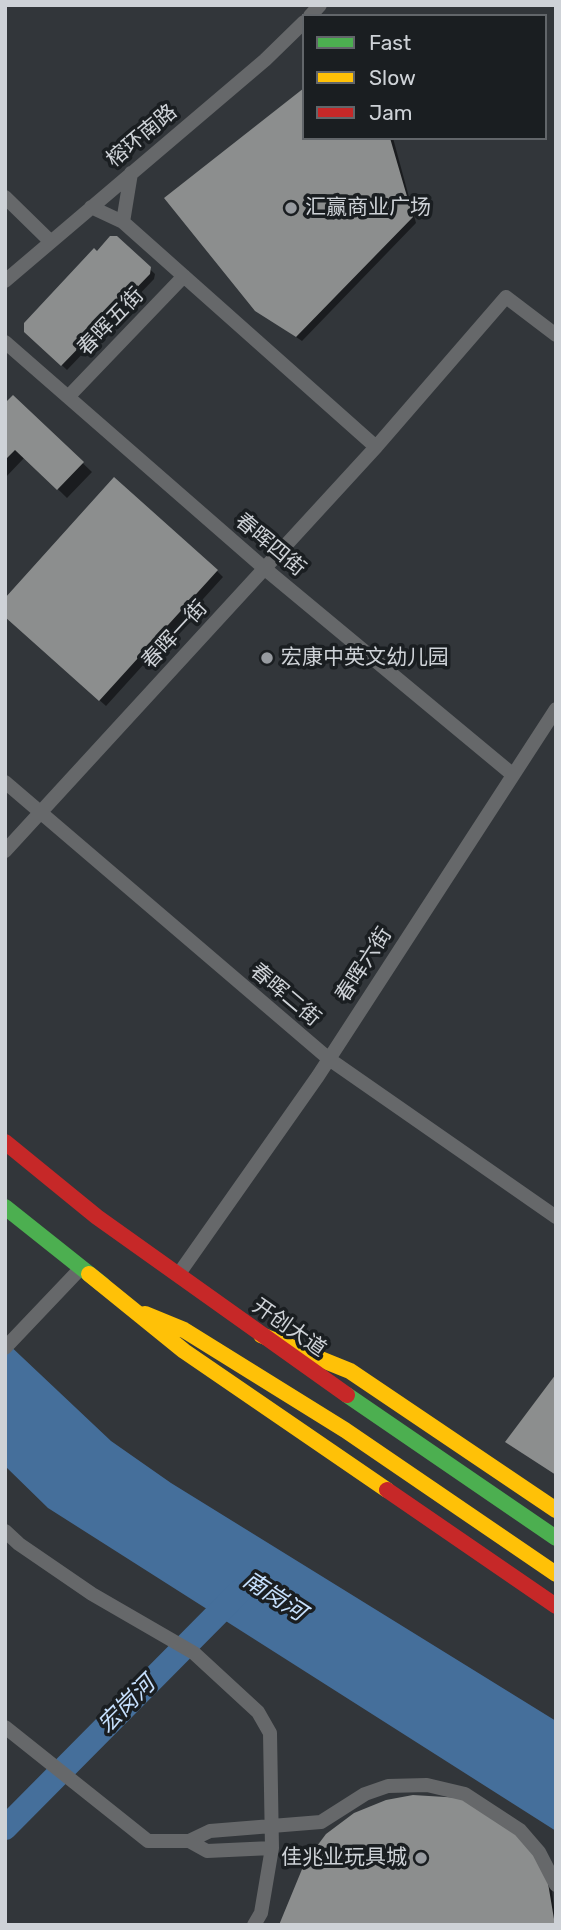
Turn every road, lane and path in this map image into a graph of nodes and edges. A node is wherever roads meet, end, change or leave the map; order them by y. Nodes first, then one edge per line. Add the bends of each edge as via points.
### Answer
1 (302, 24) edge
2 (131, 173) junction
3 (5, 197) edge
4 (91, 207) junction
5 (123, 222) junction
6 (50, 241) junction
7 (184, 276) junction
8 (5, 281) edge
9 (556, 335) edge
10 (5, 342) edge
11 (68, 397) junction
12 (376, 447) junction
13 (264, 568) junction
14 (556, 709) edge
15 (512, 774) junction
16 (5, 782) edge
17 (40, 813) junction
18 (5, 851) edge
19 (329, 1059) junction
20 (5, 1142) edge
21 (5, 1207) edge
22 (556, 1217) edge
23 (85, 1271) junction
24 (178, 1275) junction
25 (261, 1335) junction
26 (10, 1343) edge
27 (556, 1510) edge
28 (5, 1531) edge
29 (556, 1538) edge
30 (556, 1574) edge
31 (556, 1606) edge
32 (5, 1727) edge
33 (272, 1827) junction
34 (189, 1841) junction
35 (271, 1847) junction
36 (556, 1885) edge
37 (254, 1925) edge

1 - 2 street, 榕环南路
2 - 4 street, 榕环南路
2 - 5 street
3 - 6 street
4 - 5 street
4 - 6 street, 榕环南路
5 - 7 street
6 - 8 street, 榕环南路
7 - 11 street, 春晖五街
7 - 12 street
9 - 12 street, 春晖一街 via 506,297
10 - 11 street, 春晖四街
11 - 13 street, 春晖四街
12 - 13 street, 春晖一街
13 - 15 street, 春晖四街
13 - 17 street, 春晖一街
14 - 15 street, 春晖六街
15 - 19 street, 春晖六街
16 - 17 street, 春晖二街
17 - 18 street, 春晖一街
17 - 19 street, 春晖二街
19 - 22 street, 春晖二街
19 - 24 street, 春晖六街
20 - 24 main road, 开创大道 via 58,1188
21 - 23 main road
23 - 26 street
23 - 30 main road via 137,1311 184,1329 345,1430
23 - 31 main road via 184,1351
24 - 25 main road, 开创大道
25 - 27 main road via 350,1371
25 - 29 main road, 开创大道
28 - 33 street via 92,1594 194,1653 243,1695 270,1733
32 - 34 street via 148,1841
33 - 34 street via 209,1831
33 - 35 street
33 - 36 street via 321,1822 355,1799 388,1786 447,1788 481,1802 520,1830 539,1852
34 - 35 street via 207,1851
35 - 37 street via 261,1913

